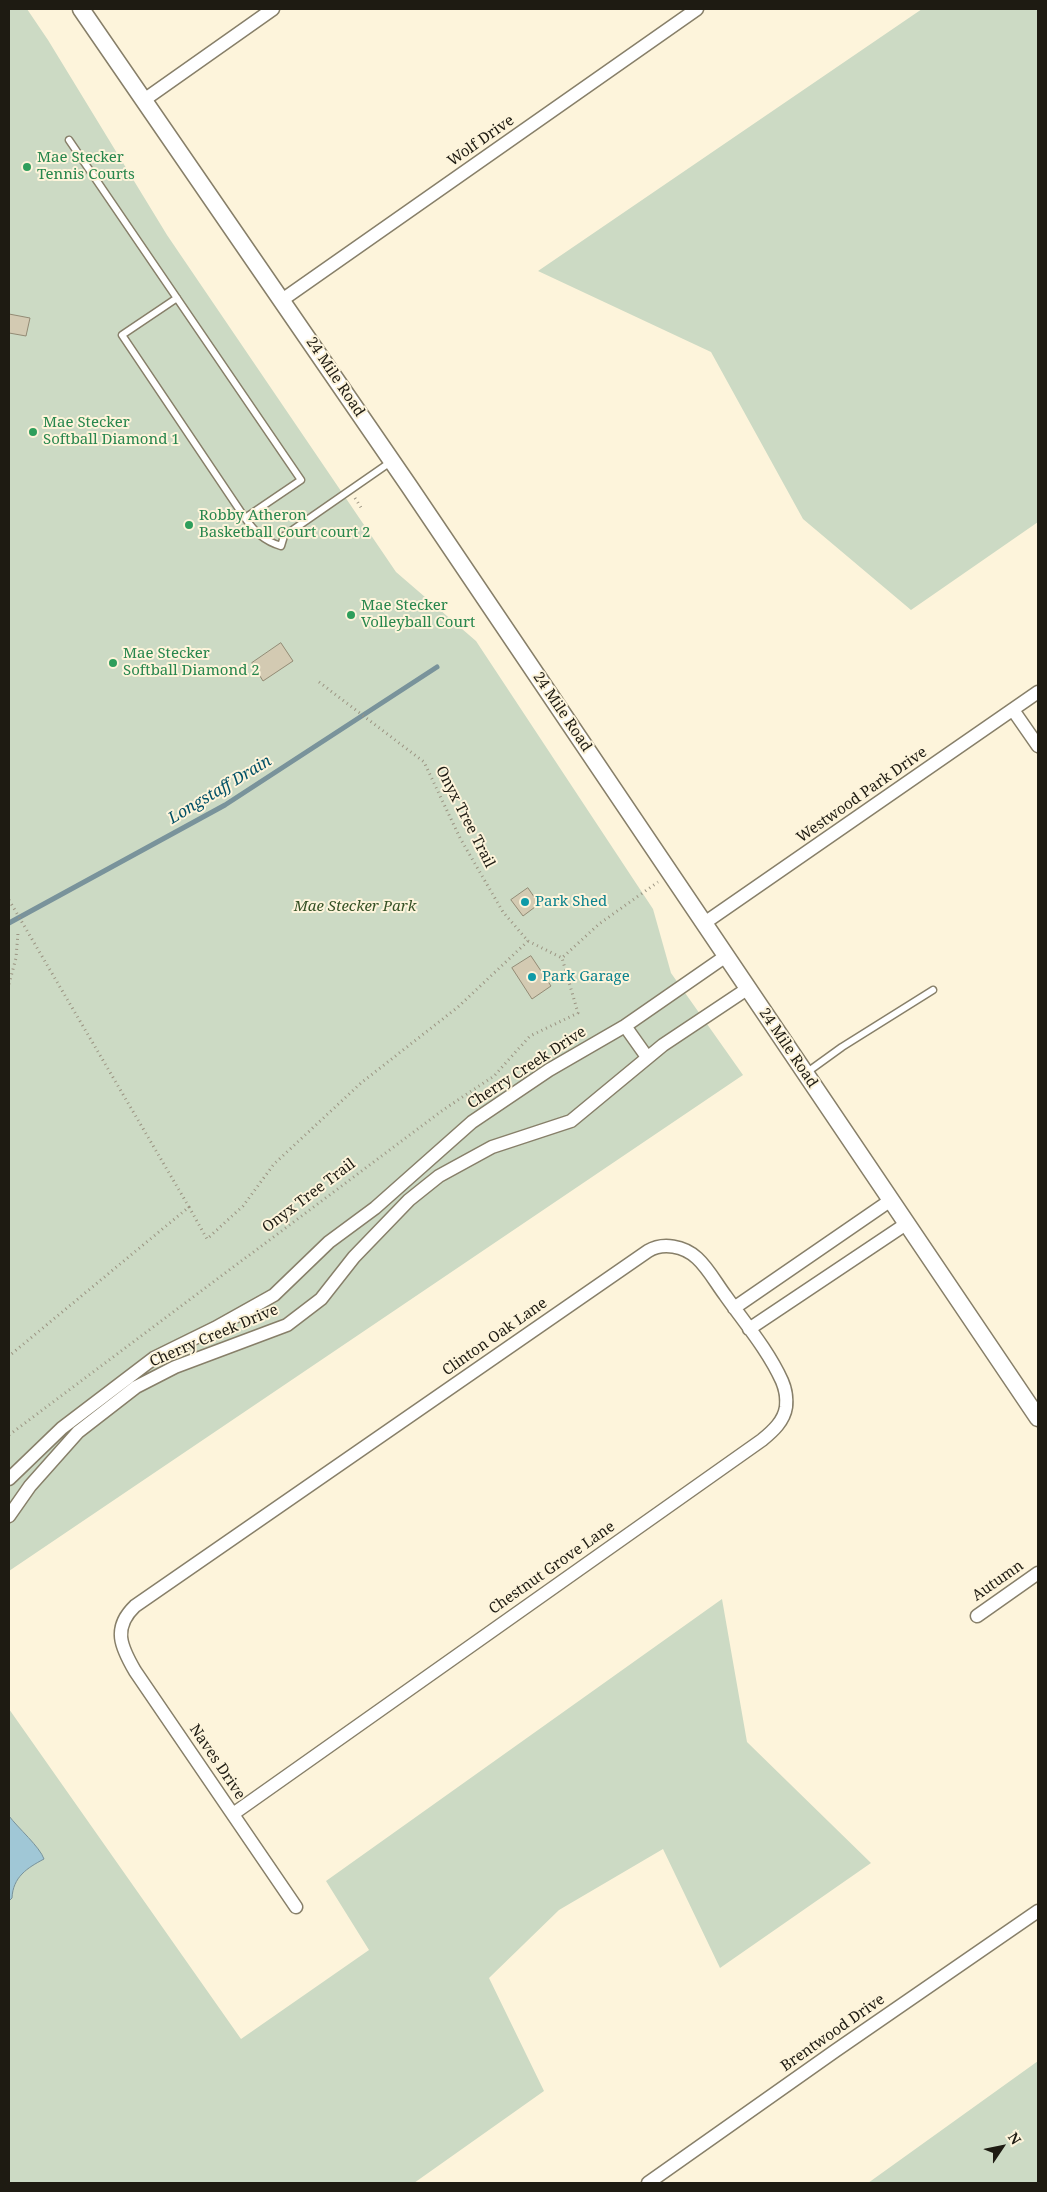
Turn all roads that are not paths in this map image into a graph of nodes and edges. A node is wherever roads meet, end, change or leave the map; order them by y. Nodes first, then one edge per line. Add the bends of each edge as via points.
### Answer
1 (81, 9) edge
2 (273, 9) edge
3 (697, 9) edge
4 (144, 100) junction
5 (69, 140) dead end
6 (177, 298) junction
7 (282, 300) junction
8 (392, 461) junction
9 (245, 518) junction
10 (1038, 692) edge
11 (1013, 710) junction
12 (1038, 746) edge
13 (704, 924) junction
14 (726, 956) junction
15 (748, 988) junction
16 (933, 990) dead end
17 (625, 1026) junction
18 (647, 1057) junction
19 (805, 1074) junction
20 (406, 1182) junction
21 (416, 1195) junction
22 (891, 1200) junction
23 (906, 1224) junction
24 (734, 1308) junction
25 (750, 1329) junction
26 (1038, 1418) edge
27 (70, 1421) junction
28 (78, 1432) junction
29 (9, 1479) edge
30 (9, 1516) edge
31 (1038, 1573) edge
32 (976, 1616) dead end
33 (121, 1632) joint
34 (233, 1814) junction
35 (296, 1907) dead end
36 (1038, 1911) edge
37 (648, 2183) edge

1 - 4 street, 24 Mile Road
2 - 4 street
3 - 7 street, Wolf Drive
4 - 7 street, 24 Mile Road
5 - 6 lane
6 - 9 lane via 122,335
6 - 9 lane via 301,480
7 - 8 street, 24 Mile Road
8 - 9 lane via 284,536 281,546 260,536
8 - 13 street, 24 Mile Road
10 - 11 street, Westwood Park Drive
11 - 12 street
11 - 13 street, Westwood Park Drive
13 - 14 street, 24 Mile Road
14 - 15 street, 24 Mile Road
14 - 17 street, Cherry Creek Drive
15 - 18 street, Cherry Creek Drive
15 - 19 street, 24 Mile Road
16 - 19 lane
17 - 18 street
17 - 20 street, Cherry Creek Drive via 549,1070 472,1122
18 - 21 street, Cherry Creek Drive via 571,1122 492,1147 439,1176
19 - 22 street, 24 Mile Road
20 - 21 street
20 - 27 street, Cherry Creek Drive via 329,1242 274,1295 154,1358
21 - 28 street, Cherry Creek Drive via 354,1257 321,1299 287,1325 175,1367 136,1387
22 - 23 street, 24 Mile Road
22 - 24 street
23 - 25 street
23 - 26 street, 24 Mile Road
24 - 25 street, Chestnut Grove Lane
24 - 33 street, Clinton Oak Lane via 698,1258 676,1247 654,1247 135,1606 126,1617
25 - 34 street, Chestnut Grove Lane via 776,1369 786,1395 784,1415 771,1432
27 - 28 street
27 - 29 street, Cherry Creek Drive
28 - 30 street, Cherry Creek Drive via 30,1486
31 - 32 street, Autumn
33 - 34 street, Naves Drive via 126,1654 135,1671
34 - 35 street, Naves Drive
36 - 37 street, Brentwood Drive

